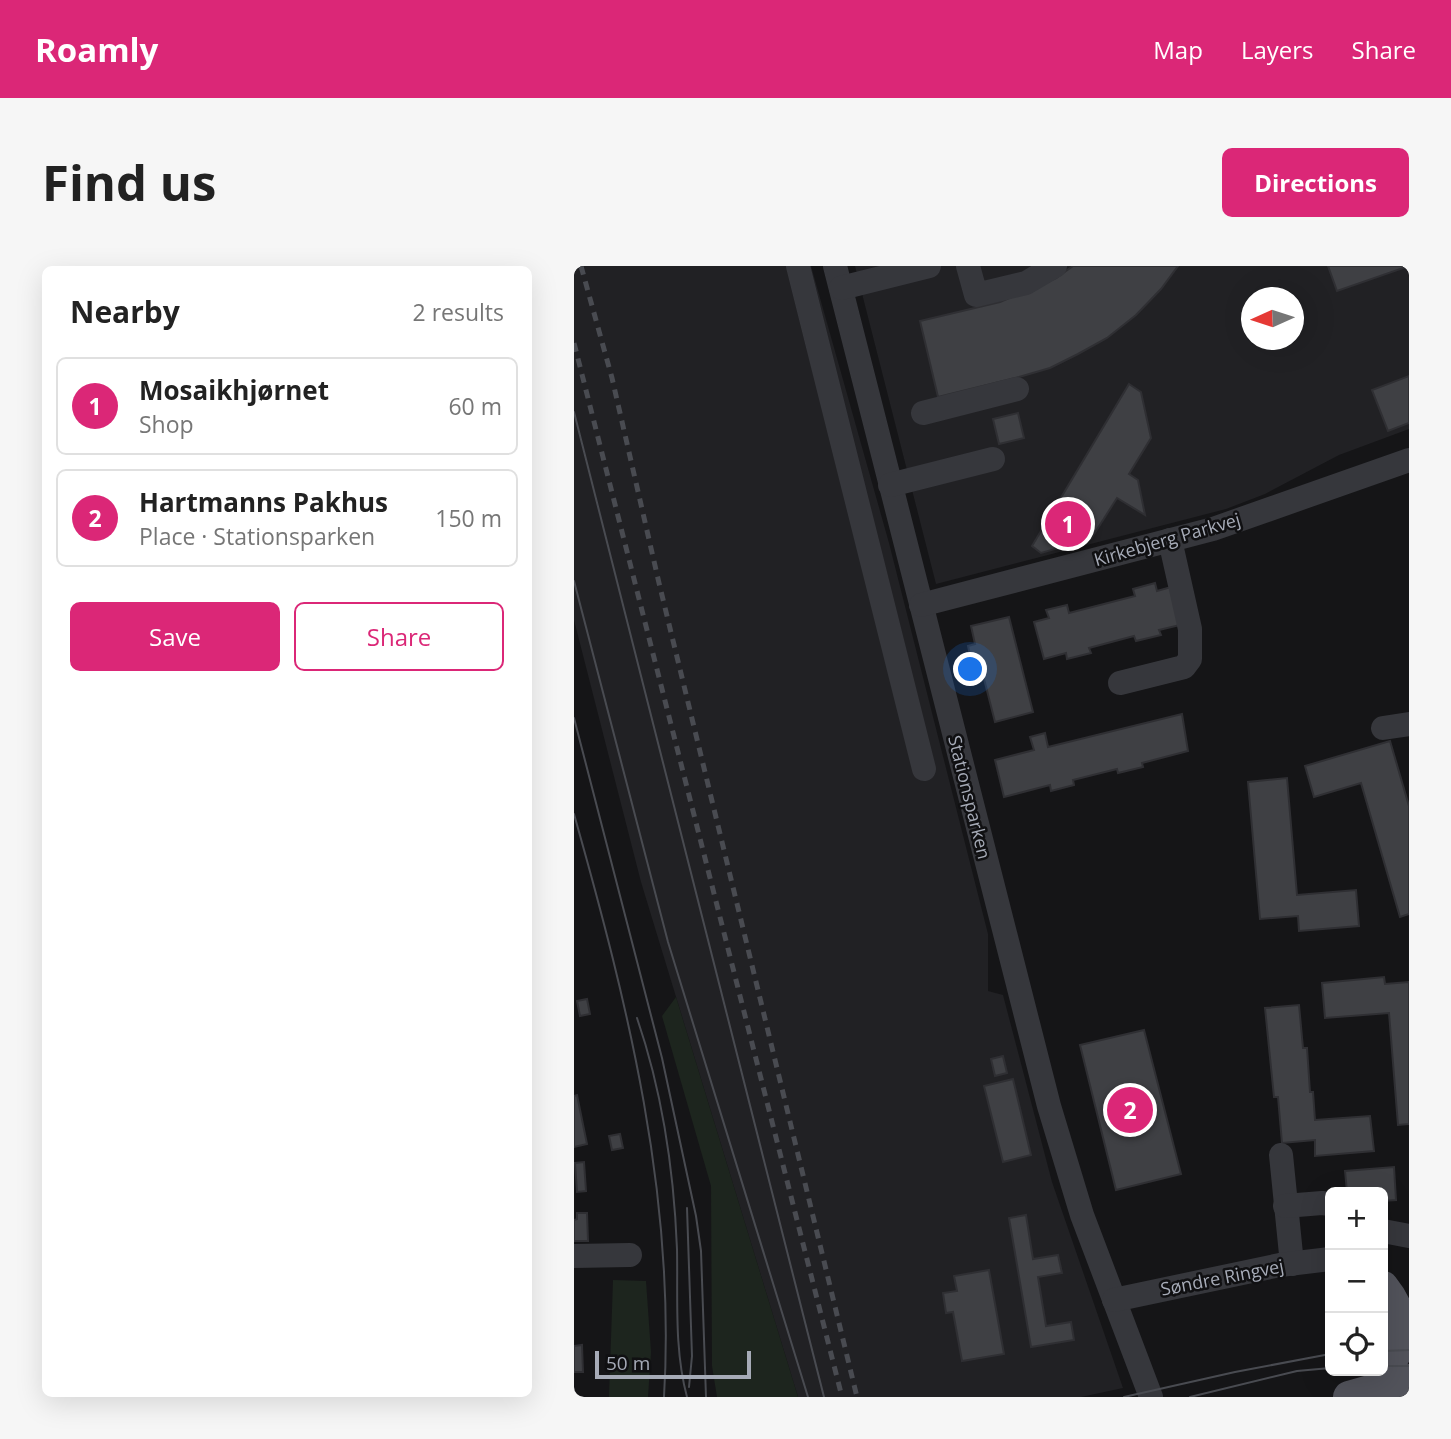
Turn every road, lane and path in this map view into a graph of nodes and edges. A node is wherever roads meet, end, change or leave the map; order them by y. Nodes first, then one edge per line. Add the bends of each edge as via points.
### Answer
1 (798, 266) edge
2 (929, 266) edge
3 (968, 266) edge
4 (1055, 266) edge
5 (838, 277) edge
6 (1017, 389) dead end
7 (923, 413) dead end
8 (993, 459) dead end
9 (1409, 460) edge
10 (890, 485) junction
11 (1170, 540) junction
12 (921, 605) junction
13 (1120, 683) dead end
14 (1409, 724) edge
15 (1383, 728) dead end
16 (924, 769) dead end
17 (1281, 1155) dead end
18 (1325, 1203) edge
19 (1285, 1206) junction
20 (1388, 1232) edge
21 (1409, 1236) edge
22 (630, 1255) dead end
23 (574, 1256) edge
24 (1325, 1260) edge
25 (1292, 1264) junction
26 (1388, 1278) edge
27 (1409, 1289) edge
28 (1388, 1294) edge
29 (1114, 1300) junction
30 (1388, 1362) edge
31 (1371, 1376) edge
32 (1409, 1380) edge
33 (1152, 1397) edge
34 (1336, 1397) edge
35 (1349, 1397) edge

1 - 16 street
2 - 5 street, Stationsparken
3 - 4 street via 976,295 1026,282
5 - 10 street, Stationsparken
6 - 7 street
8 - 10 street
9 - 11 street, Kirkebjerg Parkvej
10 - 12 street, Stationsparken
11 - 12 street, Kirkebjerg Parkvej
11 - 13 street via 1190,629 1190,659 1184,667
12 - 29 street, Stationsparken via 1049,1106
14 - 15 street
17 - 19 street
18 - 19 street
19 - 25 street
20 - 21 street
22 - 23 street
24 - 25 street, Søndre Ringvej
25 - 29 street, Søndre Ringvej
26 - 27 main road
28 - 30 main road via 1403,1323 1398,1350
29 - 33 street, Stationsparken
31 - 34 main road
32 - 35 main road

